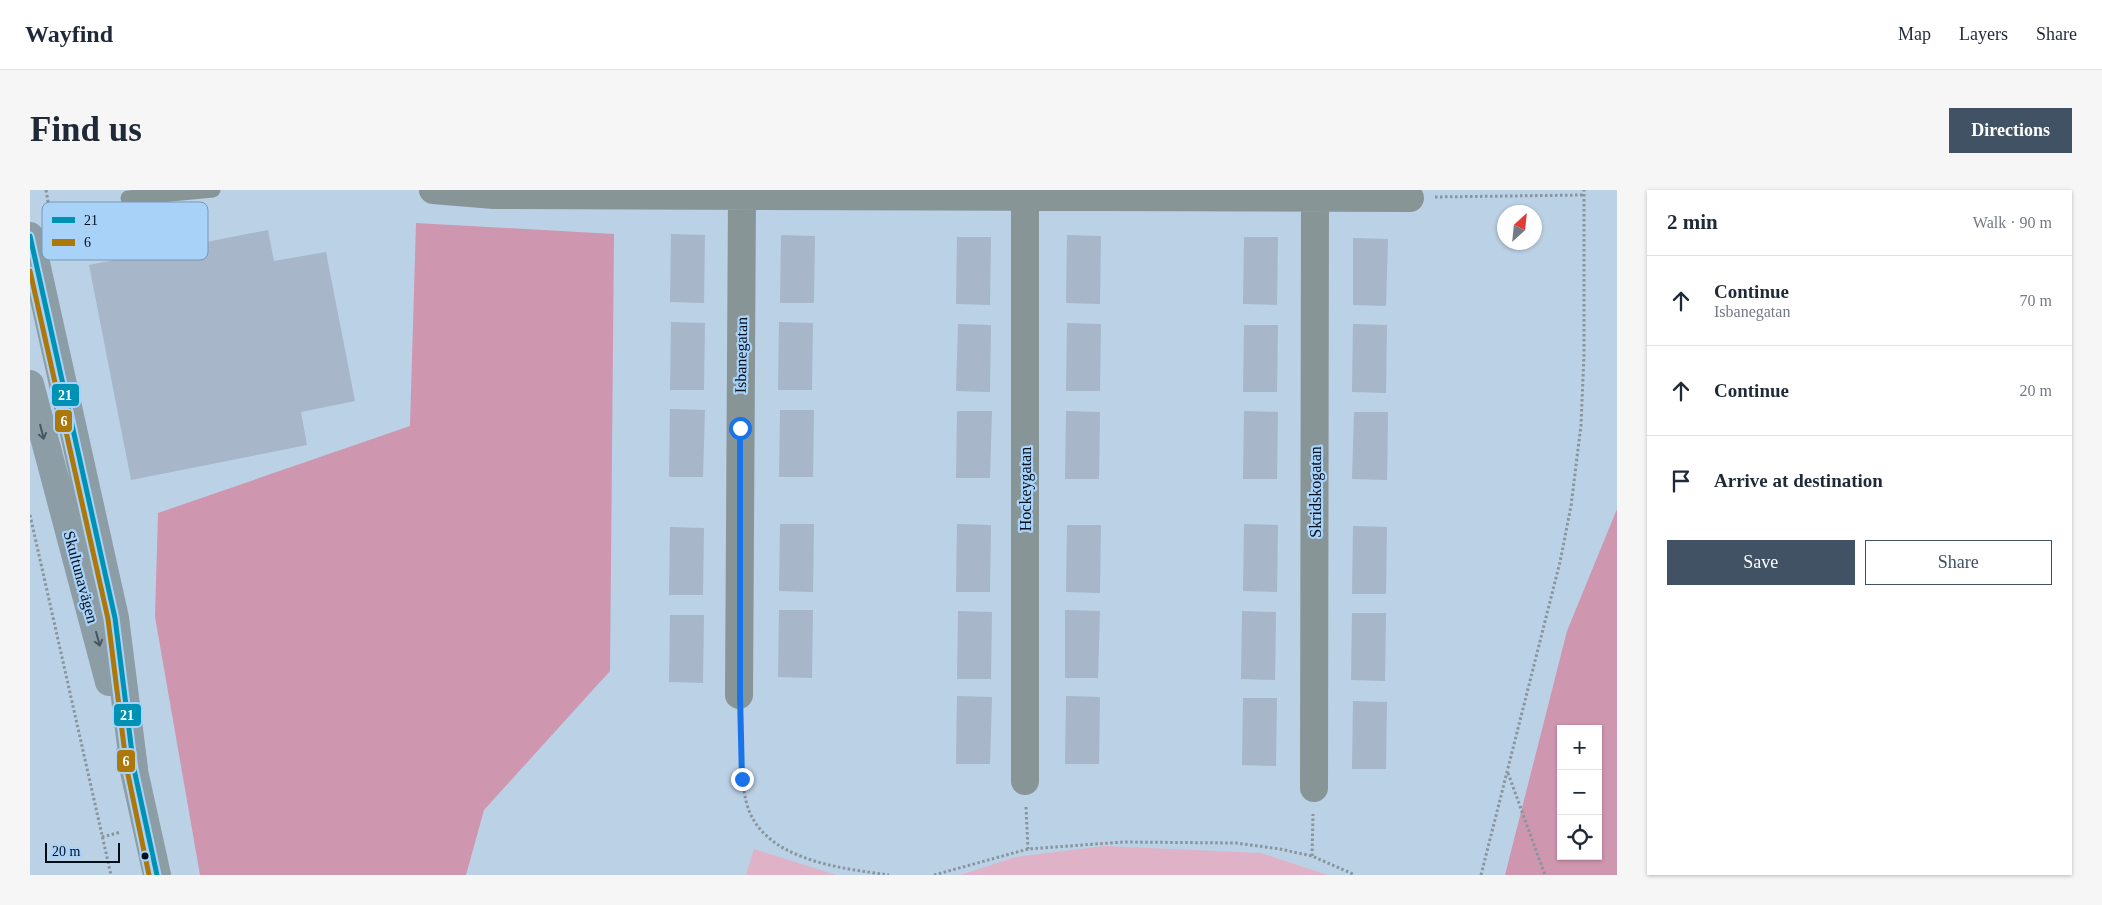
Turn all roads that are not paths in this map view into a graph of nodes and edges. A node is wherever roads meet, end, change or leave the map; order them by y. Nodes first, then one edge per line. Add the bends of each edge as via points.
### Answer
1 (213, 190) edge
2 (433, 190) edge
3 (742, 195) junction
4 (1025, 196) junction
5 (1315, 197) junction
6 (128, 198) dead end
7 (1410, 198) road end
8 (30, 236) edge
9 (36, 293) edge
10 (30, 384) edge
11 (740, 695) road end
12 (134, 769) junction
13 (1025, 781) road end
14 (1314, 788) road end
15 (157, 875) edge

1 - 6 lane
2 - 3 street via 494,195
3 - 4 street
3 - 11 street, Isbanegatan
4 - 5 street
4 - 13 street, Hockeygatan
5 - 7 street
5 - 14 street, Skridskogatan
8 - 9 main road, Skultunavägen
9 - 12 main road, Skultunavägen via 115,618
10 -> 12 main road, Skultunavägen
12 - 15 main road, Skultunavägen

